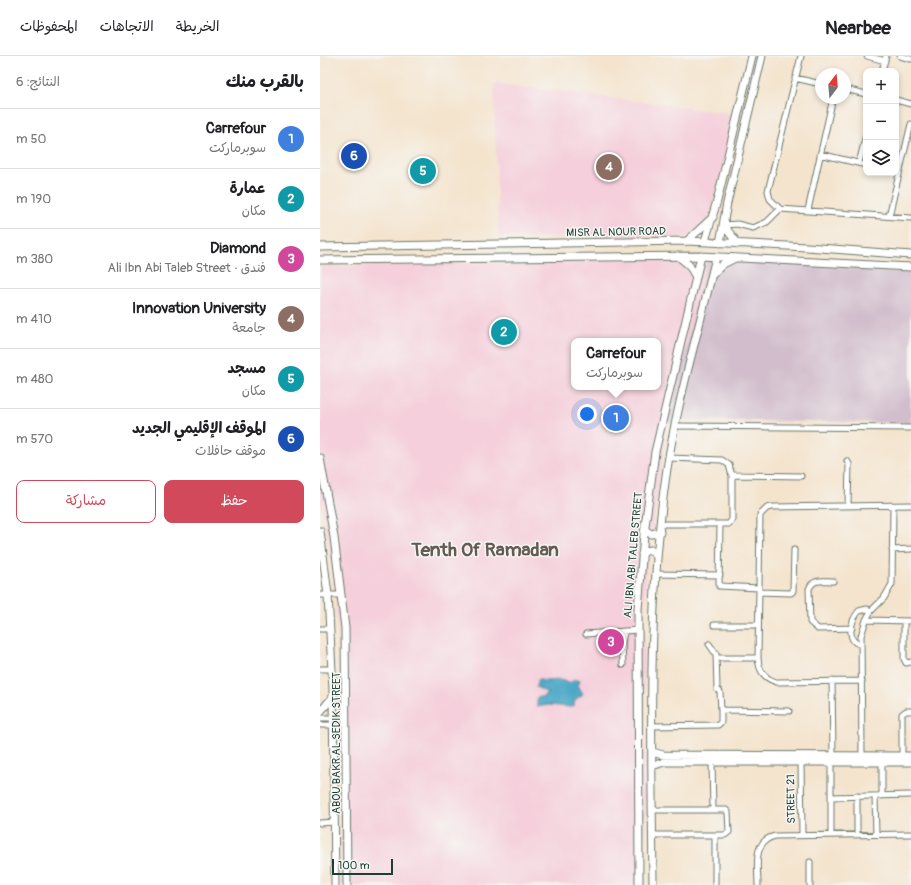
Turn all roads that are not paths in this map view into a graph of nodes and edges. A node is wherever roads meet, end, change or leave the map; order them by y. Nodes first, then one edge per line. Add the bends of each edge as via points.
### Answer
1 (752, 56) edge
2 (762, 56) edge
3 (801, 56) edge
4 (867, 56) edge
5 (900, 56) edge
6 (885, 58) edge
7 (911, 59) edge
8 (883, 68) edge
9 (795, 78) junction
10 (815, 83) edge
11 (851, 90) edge
12 (863, 93) edge
13 (899, 101) edge
14 (832, 104) edge
15 (911, 104) edge
16 (911, 124) edge
17 (865, 140) edge
18 (820, 154) junction
19 (859, 163) junction
20 (863, 164) edge
21 (899, 168) edge
22 (897, 176) edge
23 (717, 201) junction
24 (727, 203) junction
25 (780, 209) junction
26 (808, 210) junction
27 (889, 216) junction
28 (713, 217) junction
29 (911, 218) edge
30 (724, 222) junction
31 (687, 241) junction
32 (705, 241) junction
33 (645, 242) junction
34 (665, 242) junction
35 (720, 243) junction
36 (738, 244) junction
37 (792, 246) junction
38 (320, 247) edge
39 (807, 247) junction
40 (911, 255) edge
41 (645, 256) junction
42 (663, 256) junction
43 (678, 256) junction
44 (701, 256) junction
45 (716, 257) junction
46 (738, 258) junction
47 (320, 260) edge
48 (789, 260) junction
49 (805, 261) junction
50 (911, 267) edge
51 (711, 276) junction
52 (696, 277) junction
53 (691, 300) junction
54 (704, 301) junction
55 (674, 426) junction
56 (911, 428) edge
57 (320, 458) edge
58 (669, 458) junction
59 (847, 461) dead end
60 (732, 476) junction
61 (801, 476) dead end
62 (848, 505) junction
63 (911, 505) edge
64 (893, 506) junction
65 (661, 524) junction
66 (720, 524) junction
67 (645, 530) junction
68 (320, 531) edge
69 (660, 532) junction
70 (911, 549) edge
71 (794, 550) dead end
72 (892, 550) junction
73 (642, 554) junction
74 (322, 556) edge
75 (657, 557) junction
76 (655, 574) junction
77 (720, 575) junction
78 (833, 582) dead end
79 (759, 590) junction
80 (320, 595) edge
81 (328, 595) junction
82 (341, 595) junction
83 (870, 611) junction
84 (866, 620) junction
85 (904, 621) junction
86 (911, 621) edge
87 (714, 625) dead end
88 (758, 625) junction
89 (852, 628) junction
90 (320, 629) edge
91 (330, 629) junction
92 (638, 630) junction
93 (624, 632) junction
94 (586, 634) dead end
95 (709, 644) dead end
96 (861, 644) junction
97 (716, 658) junction
98 (758, 658) junction
99 (911, 662) edge
100 (623, 665) dead end
101 (320, 668) edge
102 (332, 668) junction
103 (832, 681) junction
104 (862, 681) junction
105 (333, 697) junction
106 (721, 710) junction
107 (789, 711) dead end
108 (911, 711) edge
109 (321, 716) edge
110 (334, 721) junction
111 (322, 725) edge
112 (651, 726) junction
113 (652, 752) junction
114 (862, 755) junction
115 (902, 756) junction
116 (911, 756) edge
117 (831, 759) junction
118 (882, 759) junction
119 (712, 762) junction
120 (801, 762) junction
121 (911, 762) edge
122 (652, 766) junction
123 (911, 795) edge
124 (857, 796) junction
125 (875, 796) junction
126 (882, 796) junction
127 (831, 797) junction
128 (652, 810) junction
129 (713, 810) junction
130 (652, 820) junction
131 (639, 821) junction
132 (334, 822) junction
133 (320, 823) edge
134 (876, 834) junction
135 (911, 834) edge
136 (715, 835) junction
137 (802, 835) junction
138 (831, 835) junction
139 (857, 835) junction
140 (652, 837) junction
141 (639, 841) junction
142 (810, 862) dead end
143 (335, 885) edge
144 (347, 885) edge
145 (639, 885) edge
146 (653, 885) edge
147 (715, 885) edge
148 (758, 885) edge
149 (810, 885) edge

1 - 23 street
2 - 24 street
3 - 9 street
4 - 6 street
5 - 7 street
6 - 8 street
9 - 10 street
9 - 25 street via 768,191 770,200
11 - 12 street
13 - 15 street
14 - 18 street
16 - 21 street
17 - 19 street
18 - 19 street
18 - 26 street
19 - 20 street
22 - 27 street
23 - 24 street
23 - 28 street
24 - 30 street
25 - 26 street
25 - 30 street via 767,222 753,228
26 - 27 street
27 - 29 street
28 - 31 street
28 - 32 street
30 - 35 street
30 - 36 street
31 - 32 street, MISR AL NOUR ROAD
31 - 34 street, MISR AL NOUR ROAD
32 - 35 street, MISR AL NOUR ROAD
33 - 34 street, MISR AL NOUR ROAD
33 - 38 street, MISR AL NOUR ROAD
33 - 41 street via 648,249
34 - 42 street via 660,249
35 - 36 street, MISR AL NOUR ROAD
36 - 37 street, MISR AL NOUR ROAD
37 - 39 street, MISR AL NOUR ROAD
37 - 48 street via 794,255
39 - 40 street, MISR AL NOUR ROAD
39 - 49 street via 802,252
41 - 42 street
41 - 47 street
42 - 43 street
43 - 44 street
43 - 52 street via 689,265
44 - 45 street
44 - 52 street, ALI IBN ABI TALEB STREET
45 - 46 street
45 - 51 street
46 - 48 street
46 - 51 street via 723,264
48 - 49 street
49 - 50 street
51 - 54 street
52 - 53 street, ALI IBN ABI TALEB STREET
53 - 54 street via 696,298
53 - 67 street, ALI IBN ABI TALEB STREET via 655,452
54 - 55 street
55 - 56 street
55 - 58 street
57 - 82 street, ABOU BAKR AL SEDIK STREET
58 - 60 street via 722,460 729,464
58 - 65 street
59 - 62 street
60 - 61 street
60 - 66 street via 732,522
62 - 64 street
62 - 79 street via 772,506 763,511 760,520
63 - 64 street
64 - 72 street
65 - 66 street
65 - 69 street
66 - 77 street
67 - 69 street via 651,534
67 - 73 street, ALI IBN ABI TALEB STREET
68 - 74 street, ABOU BAKR AL SEDIK STREET
69 - 75 street
70 - 72 street
71 - 79 street via 793,591 790,593
72 - 83 street via 892,584 884,598
73 - 75 street via 651,550
73 - 92 street, ALI IBN ABI TALEB STREET
74 - 81 street, ABOU BAKR AL SEDIK STREET
75 - 76 street
76 - 77 street
76 - 112 street
77 - 79 street via 720,586
78 - 89 street via 814,582 808,589 810,622 818,629
79 - 88 street
80 - 81 street
81 - 82 street
81 - 91 street, ABOU BAKR AL SEDIK STREET
82 - 144 street, ABOU BAKR AL SEDIK STREET via 346,662
83 - 84 street
83 - 89 street via 859,611
84 - 85 street
84 - 96 street
85 - 86 street
85 - 99 street via 904,659
87 - 88 street
88 - 98 street
89 - 96 street via 851,640
90 - 91 street
91 - 102 street, ABOU BAKR AL SEDIK STREET
92 - 93 street
92 - 131 street, ALI IBN ABI TALEB STREET
93 - 94 street
93 - 100 street
95 - 97 street
96 - 104 street
97 - 98 street
97 - 106 street via 717,690 720,692
98 - 103 street via 761,672 776,682
101 - 102 street
102 - 105 street, ABOU BAKR AL SEDIK STREET
103 - 104 street
103 - 117 street
104 - 114 street
105 - 109 street
105 - 110 street, ABOU BAKR AL SEDIK STREET
106 - 107 street
106 - 112 street via 721,722 718,725
108 - 115 street via 906,710 902,714
109 - 110 street
109 - 111 street
110 - 111 street
110 - 132 street, ABOU BAKR AL SEDIK STREET
112 - 113 street
113 - 117 street via 663,755
113 - 122 street
114 - 117 street
114 - 118 street
115 - 116 street
115 - 118 street
117 - 118 street
117 - 120 street
117 - 127 street
118 - 121 street
118 - 126 street
119 - 120 street
119 - 122 street via 664,762
119 - 129 street
120 - 137 street, STREET 21
122 - 128 street
123 - 126 street
124 - 125 street
124 - 127 street
124 - 139 street
125 - 126 street
125 - 134 street
127 - 138 street
128 - 129 street
128 - 130 street
129 - 136 street via 728,812 728,833
130 - 131 street via 644,823
130 - 140 street
131 - 141 street, ALI IBN ABI TALEB STREET
132 - 133 street
132 - 143 street, ABOU BAKR AL SEDIK STREET
134 - 135 street
134 - 139 street
136 - 140 street
136 - 147 street
137 - 138 street
137 - 148 street via 775,836 764,841 758,853
138 - 139 street
140 - 141 street via 645,837
140 - 146 street
141 - 145 street, ALI IBN ABI TALEB STREET
142 - 149 street

